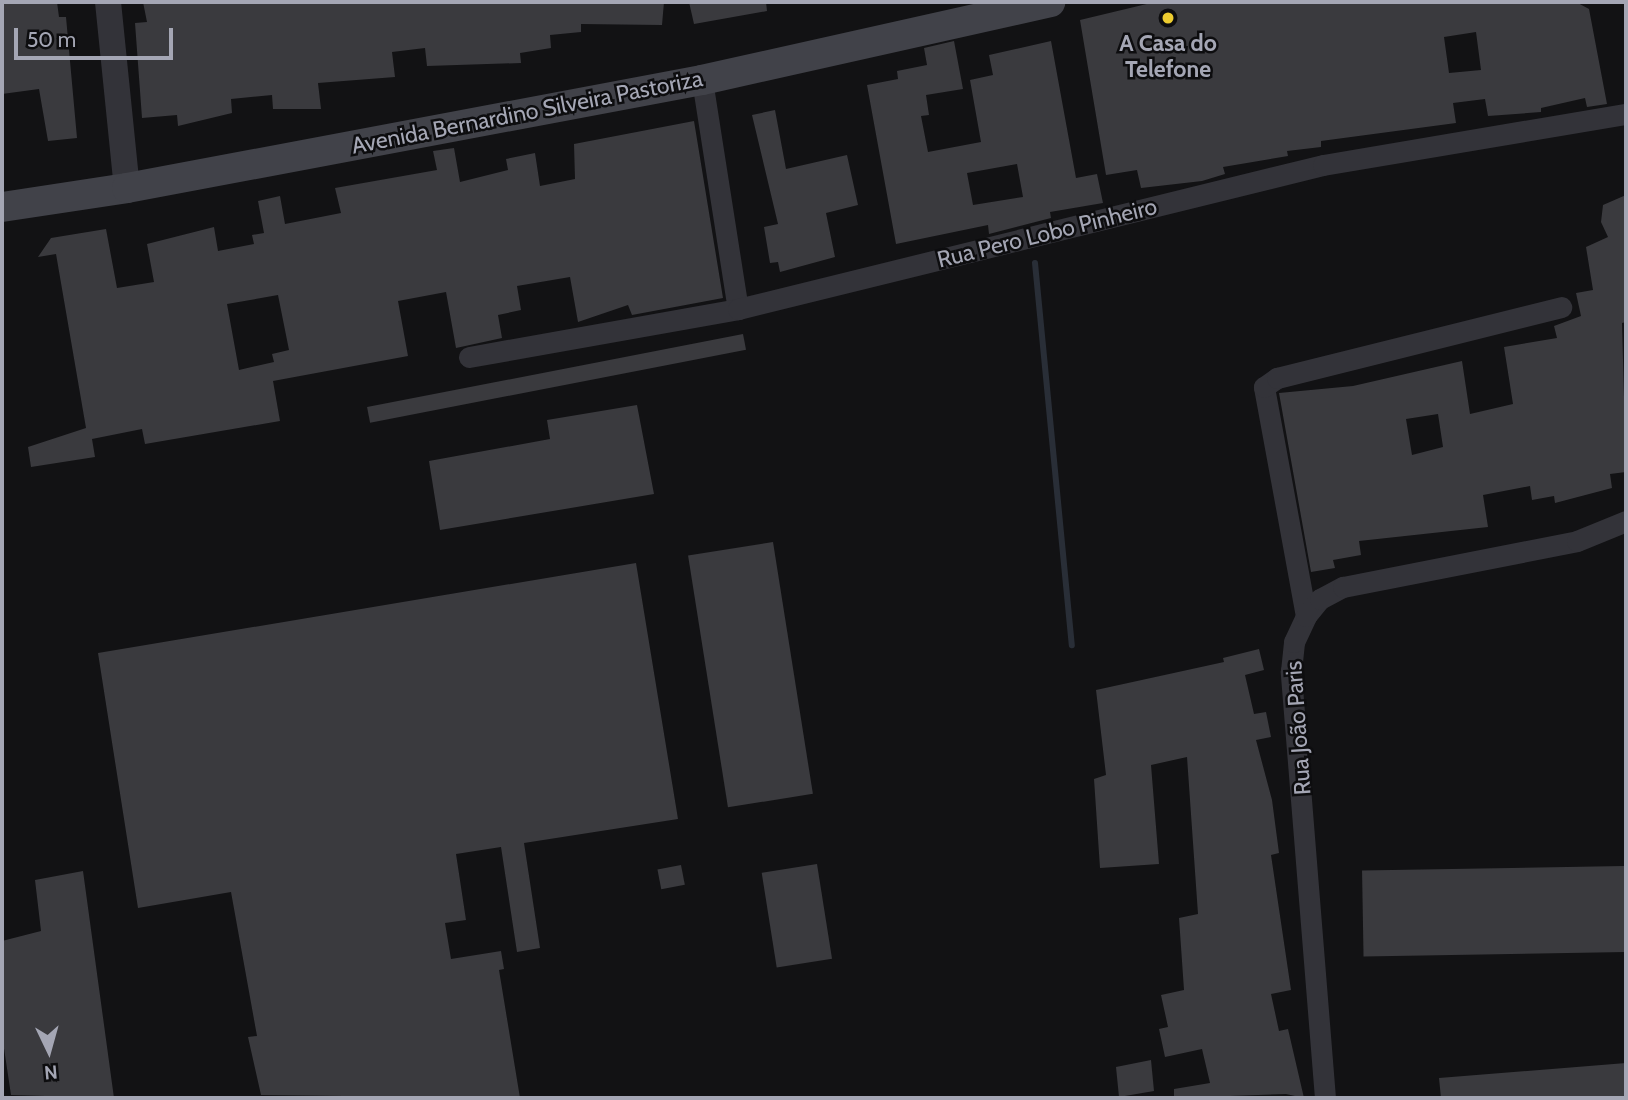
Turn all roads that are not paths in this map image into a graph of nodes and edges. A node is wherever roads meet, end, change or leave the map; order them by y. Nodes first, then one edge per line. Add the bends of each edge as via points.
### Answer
1 (108, 2) edge
2 (1050, 2) edge
3 (956, 13) edge
4 (702, 80) junction
5 (1626, 114) edge
6 (127, 188) junction
7 (2, 207) edge
8 (1561, 307) dead end
9 (738, 309) junction
10 (469, 357) dead end
11 (1626, 521) edge
12 (1306, 616) junction
13 (1325, 1098) edge

1 - 6 street
2 - 3 main road, Avenida Bernardino Silveira Pastoriza
3 - 4 main road, Avenida Bernardino Silveira Pastoriza
4 - 6 main road, Avenida Bernardino Silveira Pastoriza
4 - 9 street
5 - 9 street, Rua Pero Lobo Pinheiro via 1323,165
6 - 7 main road, Avenida Bernardino Silveira Pastoriza
8 - 12 street via 1277,378 1264,387
9 - 10 street, Rua Pero Lobo Pinheiro
11 - 12 street, Rua João Paris via 1577,541 1343,587 1321,599
12 - 13 street, Rua João Paris via 1294,642 1291,671

